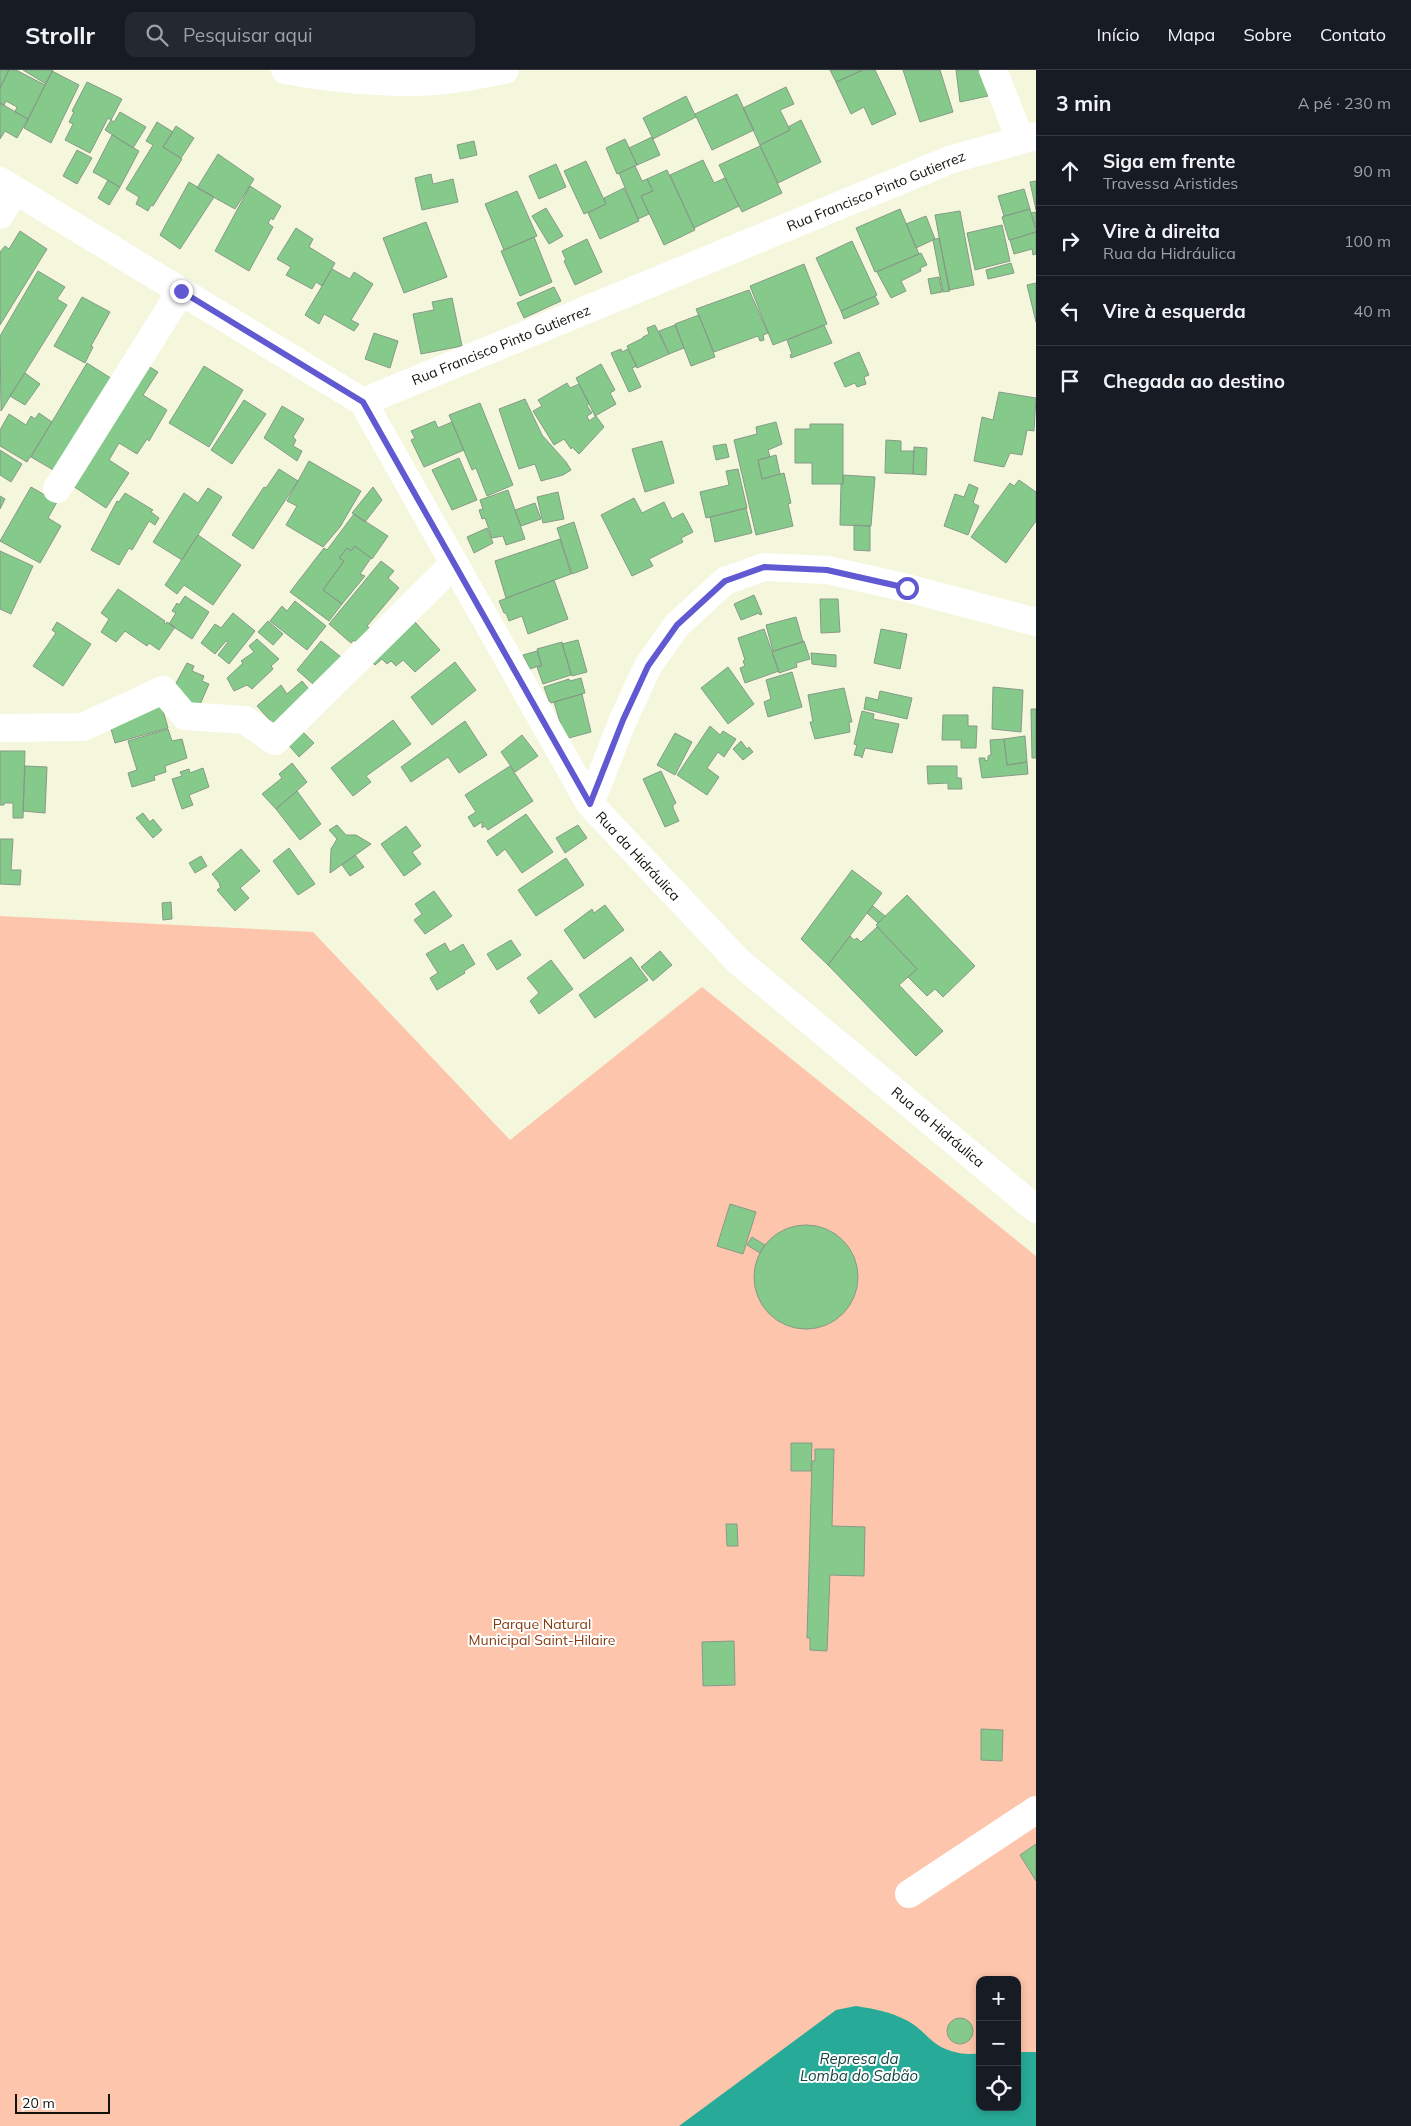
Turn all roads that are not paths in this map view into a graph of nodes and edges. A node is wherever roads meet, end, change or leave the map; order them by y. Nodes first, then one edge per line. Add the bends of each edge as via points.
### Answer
1 (286, 70) edge
2 (505, 70) edge
3 (993, 70) edge
4 (1028, 138) edge
5 (7, 186) edge
6 (0, 215) edge
7 (181, 291) junction
8 (363, 402) junction
9 (57, 489) dead end
10 (454, 564) junction
11 (1036, 622) edge
12 (0, 728) edge
13 (590, 804) junction
14 (1036, 1209) edge
15 (1036, 1810) edge
16 (909, 1894) dead end

1 - 2 street via 373,80 427,81
3 - 4 street
4 - 8 street, Rua Francisco Pinto Gutierrez via 952,159
5 - 6 street
5 - 7 street
7 - 8 street
7 - 9 street
8 - 10 street, Rua da Hidráulica
10 - 12 street via 275,741 245,720 185,716 163,690 83,726
10 - 13 street, Rua da Hidráulica
11 - 13 street via 827,570 764,567 725,581 677,625 648,666
13 - 14 street, Rua da Hidráulica via 738,961
15 - 16 street

